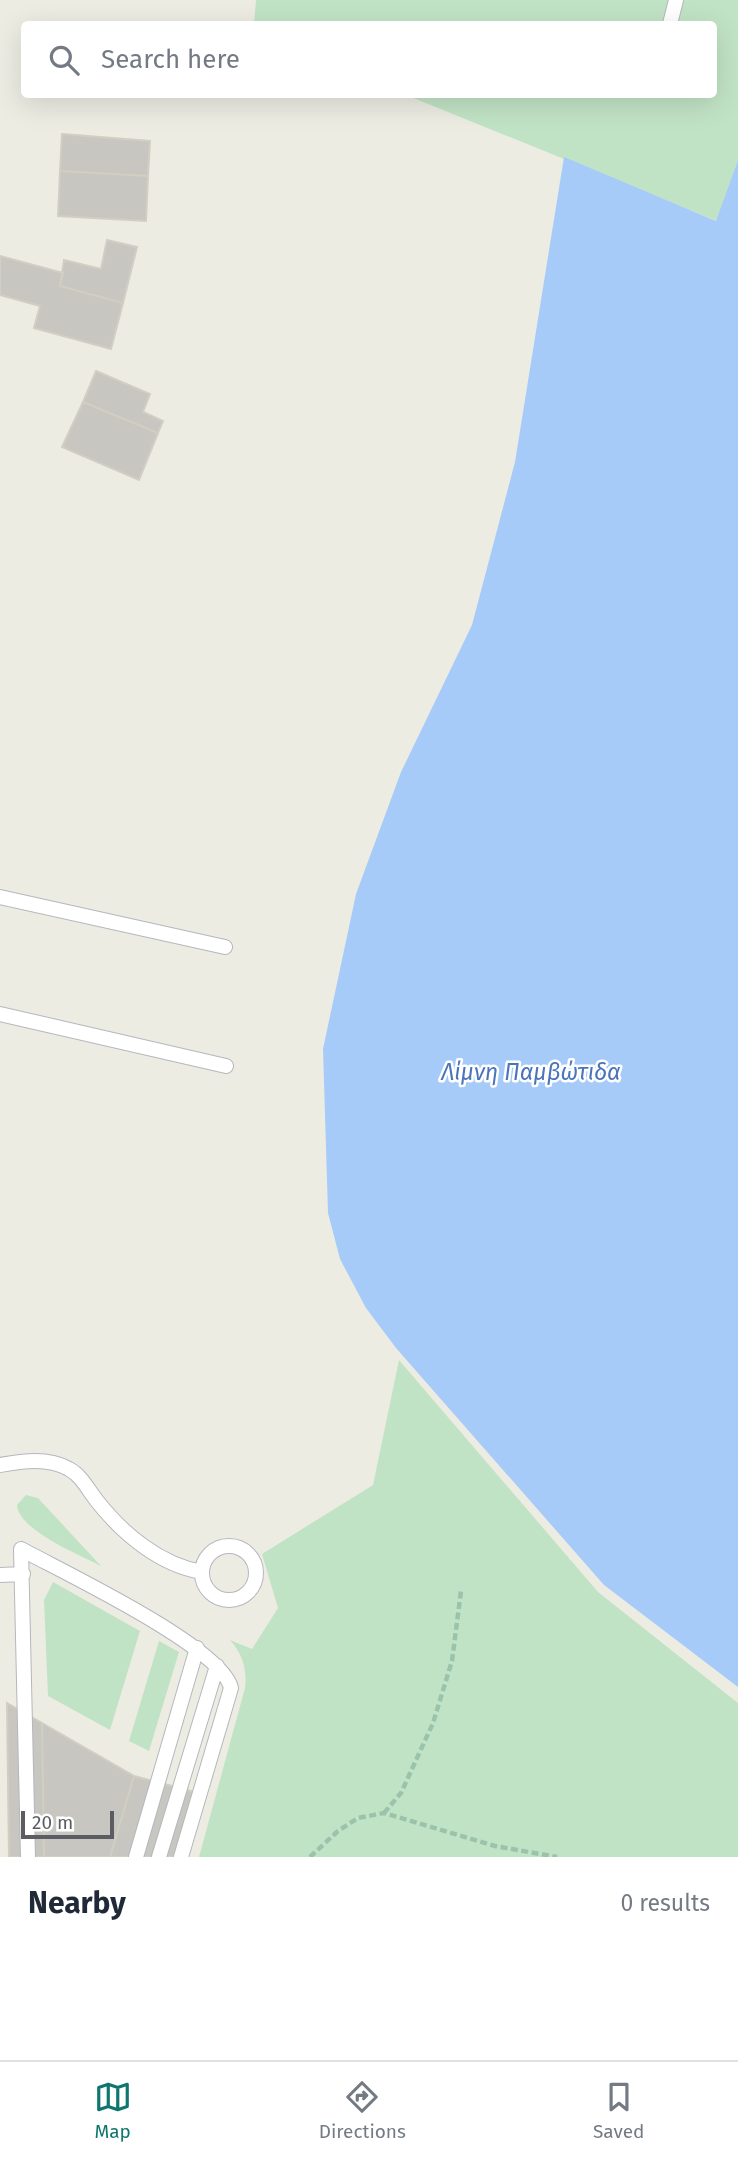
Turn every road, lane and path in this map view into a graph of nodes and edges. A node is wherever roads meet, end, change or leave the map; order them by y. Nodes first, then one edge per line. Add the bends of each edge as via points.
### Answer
1 (676, 0) edge
2 (671, 21) edge
3 (0, 897) edge
4 (225, 947) dead end
5 (0, 1014) edge
6 (226, 1066) dead end
7 (0, 1465) edge
8 (202, 1572) dead end
9 (0, 1574) edge
10 (23, 1574) junction
11 (461, 1591) dead end
12 (197, 1648) junction
13 (217, 1666) junction
14 (384, 1813) junction
15 (28, 1857) edge
16 (136, 1857) edge
17 (159, 1857) edge
18 (181, 1857) edge
19 (310, 1857) edge
20 (557, 1857) edge

1 - 2 lane
3 - 4 lane
5 - 6 lane
7 - 8 lane via 41,1462 69,1469 135,1540 168,1560
9 - 10 lane
10 - 12 lane via 20,1549
10 - 15 lane
11 - 14 path via 452,1661 433,1723 401,1793
12 - 13 lane
12 - 16 lane
13 - 17 lane
13 - 18 lane via 230,1688
14 - 19 path via 358,1818
14 - 20 path via 495,1846

